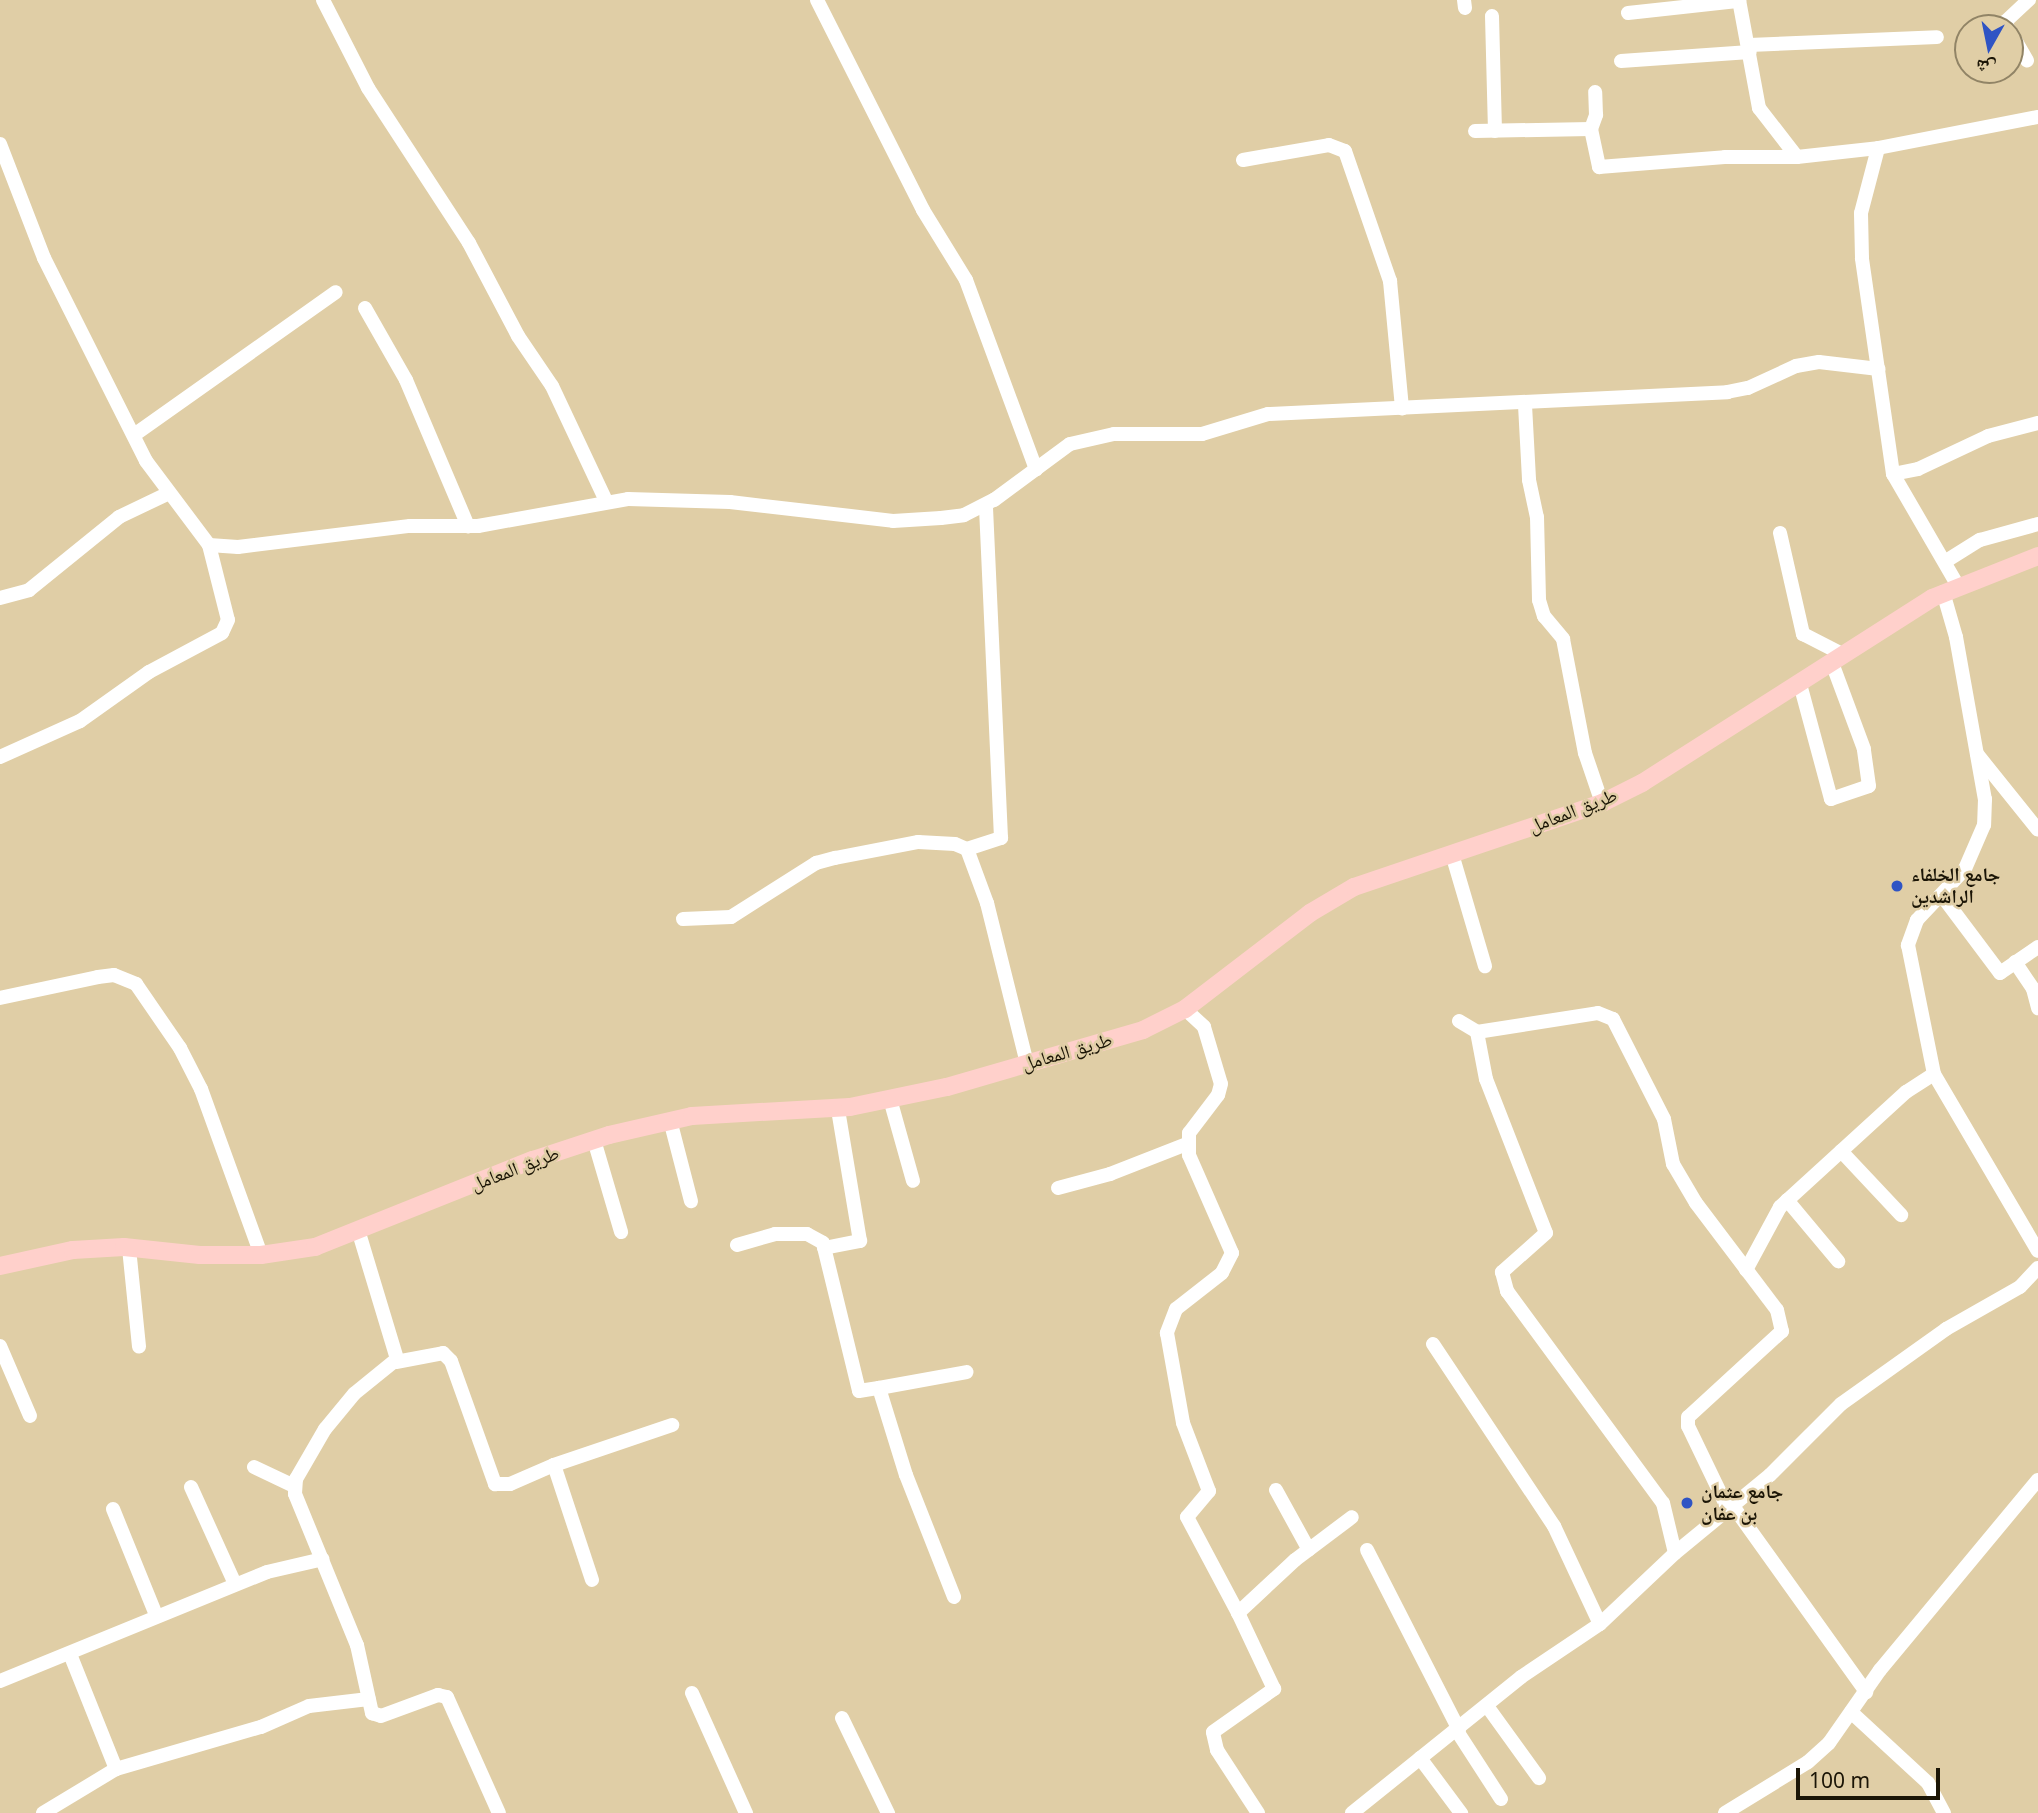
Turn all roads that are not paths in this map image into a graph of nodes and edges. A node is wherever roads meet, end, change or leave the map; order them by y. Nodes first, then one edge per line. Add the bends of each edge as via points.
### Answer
1 (323, 0) edge
2 (817, 0) edge
3 (1739, 0) edge
4 (2029, 0) edge
5 (1628, 13) dead end
6 (2014, 14) edge
7 (1492, 16) dead end
8 (1937, 37) dead end
9 (1750, 49) junction
10 (2024, 55) edge
11 (2027, 60) dead end
12 (1621, 61) dead end
13 (1595, 92) dead end
14 (2038, 117) edge
15 (1591, 128) junction
16 (1475, 131) dead end
17 (1495, 131) junction
18 (0, 144) edge
19 (1878, 148) junction
20 (1797, 156) junction
21 (1243, 160) dead end
22 (335, 292) dead end
23 (365, 308) dead end
24 (1879, 369) junction
25 (1525, 405) junction
26 (1402, 408) junction
27 (2038, 423) edge
28 (134, 435) junction
29 (1036, 469) junction
30 (1893, 474) junction
31 (167, 494) junction
32 (606, 501) junction
33 (986, 503) junction
34 (2038, 524) edge
35 (468, 526) junction
36 (1780, 533) dead end
37 (209, 545) junction
38 (2038, 556) edge
39 (1946, 561) junction
40 (1950, 589) junction
41 (0, 598) edge
42 (1838, 659) junction
43 (1800, 684) junction
44 (1973, 750) junction
45 (0, 757) edge
46 (1602, 803) junction
47 (2038, 831) edge
48 (967, 849) junction
49 (1452, 854) junction
50 (1943, 897) junction
51 (682, 919) dead end
52 (2038, 947) edge
53 (2015, 962) junction
54 (1485, 966) dead end
55 (0, 998) edge
56 (2038, 1008) edge
57 (1185, 1009) junction
58 (1459, 1021) dead end
59 (1477, 1032) junction
60 (1027, 1064) junction
61 (1934, 1074) junction
62 (890, 1099) junction
63 (838, 1109) junction
64 (670, 1120) junction
65 (594, 1140) junction
66 (1187, 1144) junction
67 (1841, 1151) junction
68 (913, 1181) dead end
69 (1058, 1188) dead end
70 (1787, 1200) junction
71 (691, 1201) dead end
72 (1901, 1215) dead end
73 (359, 1233) junction
74 (621, 1233) dead end
75 (737, 1245) dead end
76 (129, 1248) junction
77 (824, 1248) junction
78 (2038, 1251) edge
79 (261, 1255) junction
80 (1838, 1261) dead end
81 (0, 1266) edge
82 (2038, 1268) edge
83 (1746, 1270) junction
84 (1433, 1344) dead end
85 (0, 1346) edge
86 (139, 1346) dead end
87 (396, 1362) junction
88 (967, 1372) dead end
89 (879, 1388) junction
90 (30, 1416) dead end
91 (671, 1424) dead end
92 (554, 1465) junction
93 (254, 1466) dead end
94 (2038, 1480) edge
95 (294, 1486) junction
96 (191, 1487) dead end
97 (1276, 1490) dead end
98 (1730, 1508) junction
99 (113, 1509) dead end
100 (1352, 1517) dead end
101 (1309, 1550) junction
102 (1367, 1550) dead end
103 (1675, 1553) junction
104 (323, 1559) junction
105 (592, 1580) dead end
106 (235, 1584) junction
107 (954, 1597) dead end
108 (1238, 1613) junction
109 (156, 1615) junction
110 (1600, 1625) junction
111 (70, 1654) junction
112 (0, 1681) edge
113 (1866, 1692) junction
114 (692, 1693) dead end
115 (369, 1699) junction
116 (1487, 1706) junction
117 (1851, 1713) junction
118 (842, 1718) dead end
119 (1458, 1730) junction
120 (1420, 1758) junction
121 (116, 1769) junction
122 (1539, 1778) dead end
123 (1501, 1799) dead end
124 (1731, 1811) edge
125 (43, 1813) edge
126 (499, 1813) edge
127 (746, 1813) edge
128 (888, 1813) edge
129 (1258, 1813) edge
130 (1352, 1813) edge
131 (1461, 1813) edge
132 (1944, 1813) edge

1 - 32 street via 368,88 469,243 518,336 551,386
2 - 29 street via 923,210 966,280
3 - 5 street
3 - 9 street
4 - 6 street
7 - 17 street
8 - 9 street
9 - 12 street
9 - 20 street via 1759,108
10 - 11 street
13 - 15 street via 1596,115
14 - 19 street
15 - 17 street
15 - 20 street via 1599,167
16 - 17 street
18 - 28 street via 44,258
19 - 20 street
19 - 24 street via 1861,213 1860,238
21 - 26 street via 1329,145 1345,151 1390,281
22 - 28 street
23 - 35 street via 406,380
24 - 25 street via 1819,362 1727,392
24 - 30 street
25 - 26 street
25 - 46 street via 1528,480 1537,517 1539,600 1544,617 1563,639 1586,753
26 - 29 street via 1268,414 1202,434 1114,434 1070,444
27 - 30 street via 1987,436 1918,469
28 - 31 street
29 - 33 street
30 - 39 street
31 - 37 street
31 - 41 street via 120,517 29,590
32 - 33 street via 726,502 893,521 964,515
32 - 35 street
33 - 48 street via 1001,838
34 - 39 street via 1980,540
35 - 37 street via 358,530 238,547
36 - 42 street via 1803,634
37 - 45 street via 228,616 226,629 149,672 67,729
38 - 40 main road, طريق المعامل
39 - 40 street
40 - 42 main road, طريق المعامل
40 - 44 street
42 - 43 main road, طريق المعامل
42 - 43 street via 1864,749 1869,786 1831,799
43 - 46 main road, طريق المعامل
44 - 47 street
44 - 50 street via 1985,799 1984,825 1965,869
46 - 49 main road, طريق المعامل
48 - 51 street via 918,842 835,858 816,863 731,917
48 - 60 street via 987,903
49 - 54 street
49 - 57 main road, طريق المعامل via 1343,893 1264,946
50 - 53 street via 2000,973
50 - 61 street via 1917,920 1908,946
52 - 53 street
53 - 56 street via 2033,989
55 - 79 street via 114,975 136,984 180,1048 201,1089
57 - 60 main road, طريق المعامل via 1143,1030
57 - 66 street via 1204,1027 1221,1084
58 - 59 street
59 - 83 street via 1598,1013 1613,1018 1664,1119 1673,1164
59 - 103 street via 1486,1079 1546,1233 1502,1272 1507,1291 1663,1503
60 - 62 main road, طريق المعامل
61 - 67 street via 1906,1092
61 - 78 street
62 - 63 main road, طريق المعامل
62 - 68 street
63 - 64 main road, طريق المعامل
63 - 77 street via 860,1241
64 - 65 main road, طريق المعامل
64 - 71 street
65 - 73 main road, طريق المعامل via 533,1160
65 - 74 street
66 - 69 street via 1110,1174
66 - 108 street via 1232,1253 1222,1273 1168,1321 1168,1345 1183,1423 1209,1492 1187,1517
67 - 70 street
67 - 72 street
70 - 80 street
70 - 83 street
73 - 79 main road, طريق المعامل via 315,1247
73 - 87 street
75 - 77 street via 775,1234 807,1234
76 - 79 main road, طريق المعامل
76 - 81 main road, طريق المعامل via 73,1250
76 - 86 street
77 - 89 street via 859,1391
82 - 98 street via 2020,1287 1946,1329 1841,1404
83 - 98 street via 1777,1310 1782,1331 1688,1416 1688,1426
84 - 110 street via 1554,1526
85 - 90 street
87 - 92 street via 443,1353 451,1361 495,1484 510,1484
87 - 95 street via 341,1408 309,1454
88 - 89 street
89 - 107 street via 906,1475
91 - 92 street
92 - 105 street
93 - 95 street
94 - 113 street via 1983,1541
95 - 104 street
96 - 106 street
97 - 101 street
98 - 103 street
98 - 113 street
99 - 109 street
100 - 101 street
101 - 108 street
102 - 119 street
103 - 110 street
104 - 106 street
104 - 115 street via 357,1645
106 - 109 street
108 - 129 street via 1274,1689 1213,1732 1217,1750
109 - 111 street
110 - 116 street via 1521,1676
111 - 112 street
111 - 121 street
113 - 117 street
114 - 127 street
115 - 121 street via 309,1706 261,1727
115 - 126 street via 372,1713 380,1716 438,1695 447,1697
116 - 119 street
116 - 122 street
117 - 124 street via 1808,1762
117 - 132 street via 1928,1783
118 - 128 street
119 - 120 street
119 - 123 street
120 - 130 street
120 - 131 street
121 - 125 street

